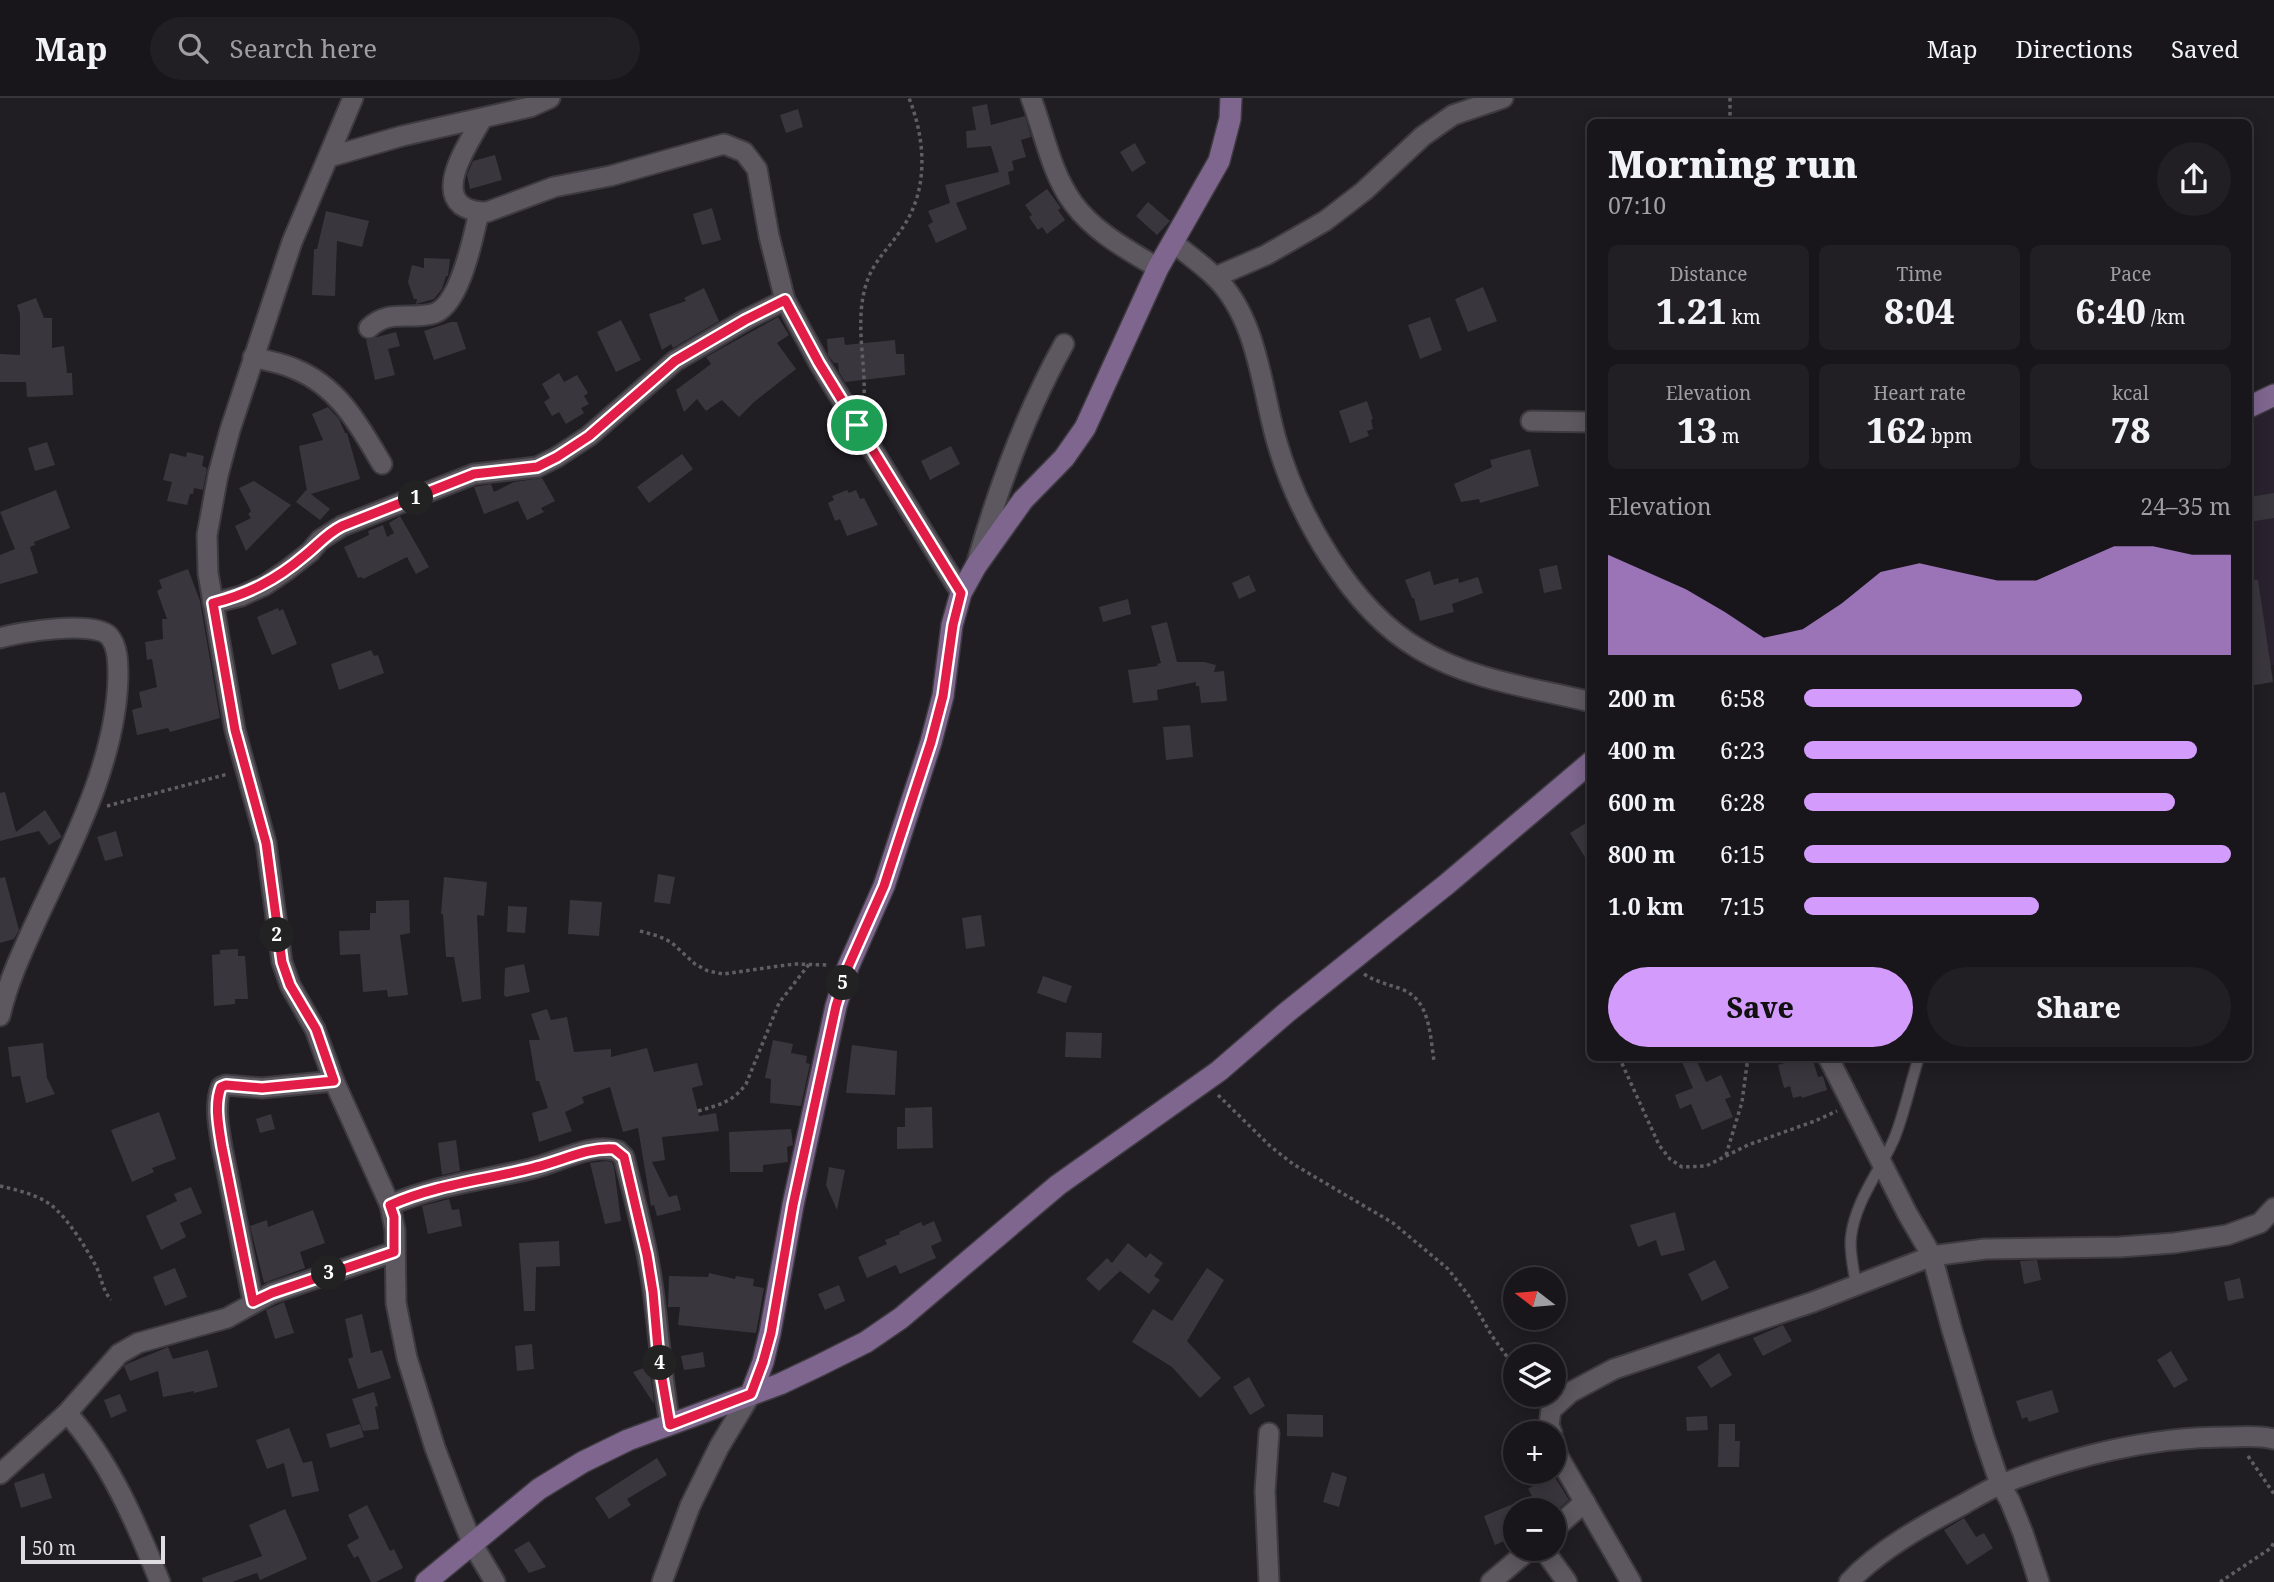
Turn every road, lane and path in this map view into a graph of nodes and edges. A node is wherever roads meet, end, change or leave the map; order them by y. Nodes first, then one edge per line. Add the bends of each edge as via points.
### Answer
1 (353, 98) edge
2 (550, 98) edge
3 (909, 98) edge
4 (1031, 98) edge
5 (1231, 98) edge
6 (1503, 98) edge
7 (1730, 98) edge
8 (482, 118) junction
9 (1730, 119) edge
10 (329, 157) junction
11 (479, 212) junction
12 (1174, 243) junction
13 (1158, 268) junction
14 (1216, 277) junction
15 (785, 300) junction
16 (369, 328) dead end
17 (1064, 344) dead end
18 (253, 357) junction
19 (2274, 395) edge
20 (2252, 406) edge
21 (1531, 421) dead end
22 (1587, 422) edge
23 (857, 425) junction
24 (382, 464) dead end
25 (976, 566) junction
26 (961, 593) junction
27 (213, 603) junction
28 (0, 638) edge
29 (1587, 701) edge
30 (243, 756) junction
31 (1587, 765) edge
32 (84, 811) junction
33 (640, 931) dead end
34 (1353, 960) junction
35 (810, 963) junction
36 (848, 967) junction
37 (0, 1016) edge
38 (1434, 1061) dead end
39 (1621, 1061) edge
40 (1747, 1061) edge
41 (1830, 1061) edge
42 (1918, 1061) edge
43 (1204, 1080) junction
44 (334, 1081) junction
45 (1850, 1102) junction
46 (698, 1111) dead end
47 (1726, 1156) junction
48 (1881, 1160) junction
49 (0, 1186) edge
50 (390, 1205) junction
51 (2274, 1208) edge
52 (394, 1252) junction
53 (1933, 1256) junction
54 (1856, 1285) junction
55 (111, 1300) dead end
56 (253, 1302) junction
57 (1503, 1351) edge
58 (751, 1394) junction
59 (67, 1413) junction
60 (1550, 1421) edge
61 (670, 1425) junction
62 (1269, 1433) dead end
63 (2234, 1437) junction
64 (2274, 1440) edge
65 (1566, 1468) edge
66 (0, 1474) edge
67 (2000, 1484) junction
68 (2274, 1494) edge
69 (1585, 1502) junction
70 (1566, 1519) edge
71 (2274, 1542) edge
72 (473, 1545) junction
73 (1516, 1561) edge
74 (1552, 1561) edge
75 (160, 1582) edge
76 (426, 1582) edge
77 (495, 1582) edge
78 (662, 1582) edge
79 (1269, 1582) edge
80 (1491, 1582) edge
81 (1567, 1582) edge
82 (1631, 1582) edge
83 (1849, 1582) edge
84 (2039, 1582) edge
85 (2220, 1582) edge

1 - 10 street
2 - 8 street
3 - 23 path via 919,126 920,185 913,209 870,270 864,292 859,328 864,406
4 - 13 street via 1072,202 1119,245
5 - 12 street via 1219,161
6 - 14 street via 1453,115 1423,135 1325,221
7 - 9 path
8 - 10 street
8 - 11 street via 454,174 452,190 454,199
10 - 18 street via 292,242
11 - 15 street via 554,187 724,144 735,147 751,158 757,169
11 - 16 street via 461,277 441,309 433,314 390,315
12 - 13 street
12 - 14 street
13 - 25 street via 1085,428 1064,458 1023,500
14 - 29 street via 1244,322 1276,440 1309,525 1349,585 1381,620 1418,649 1458,667
15 - 23 street
15 - 27 street via 675,361 589,436 557,457 537,467 474,474 342,526 264,585
17 - 25 street via 1007,464
18 - 24 street via 295,369 338,396
18 - 27 street via 218,475 207,535
19 - 20 street
21 - 22 street
23 - 26 street
25 - 26 street
26 - 36 street via 931,742 884,886
27 - 30 street
28 - 32 street via 33,631 98,629 108,634 115,647 115,718
30 - 32 path via 228,775
30 - 44 street via 266,843 282,962 316,1029
31 - 34 street
32 - 37 street via 17,961
33 - 35 path via 671,943 708,971 723,974
34 - 38 path via 1373,980 1416,998 1424,1011
34 - 43 street
35 - 36 path
35 - 46 path via 779,1003 746,1084 726,1103
36 - 58 street via 830,1028 771,1333
39 - 47 path via 1648,1125 1670,1159 1682,1167 1697,1168
40 - 47 path via 1742,1102
41 - 45 street
42 - 48 lane via 1903,1116
43 - 57 path via 1293,1164 1393,1223 1448,1269
43 - 58 street via 1058,1185 901,1318 866,1342
44 - 50 street
44 - 56 street via 262,1088 226,1085 219,1092 222,1147
45 - 47 path
45 - 48 street
48 - 53 street
48 - 54 lane via 1856,1215 1851,1239
49 - 55 path via 52,1206 94,1264
50 - 52 street
50 - 61 street via 425,1191 530,1169 591,1150 618,1151 624,1157 647,1255
51 - 53 street via 2260,1223 2227,1235 2174,1243 1985,1249
52 - 56 street
52 - 72 street via 396,1303 407,1358
53 - 54 street
53 - 67 street
54 - 60 street via 1614,1369 1571,1392 1551,1410
56 - 59 street via 227,1318 138,1343 119,1354
58 - 61 street
58 - 78 street via 690,1506
59 - 66 street
59 - 75 street via 106,1465
61 - 72 street via 583,1462 540,1489
62 - 79 street via 1265,1491
63 - 64 street
63 - 67 street via 2134,1446
63 - 68 path
65 - 69 street
67 - 83 street via 1882,1553
67 - 84 street
69 - 70 street
69 - 82 street
71 - 85 path
72 - 76 street
72 - 77 street
73 - 80 street
74 - 81 street

